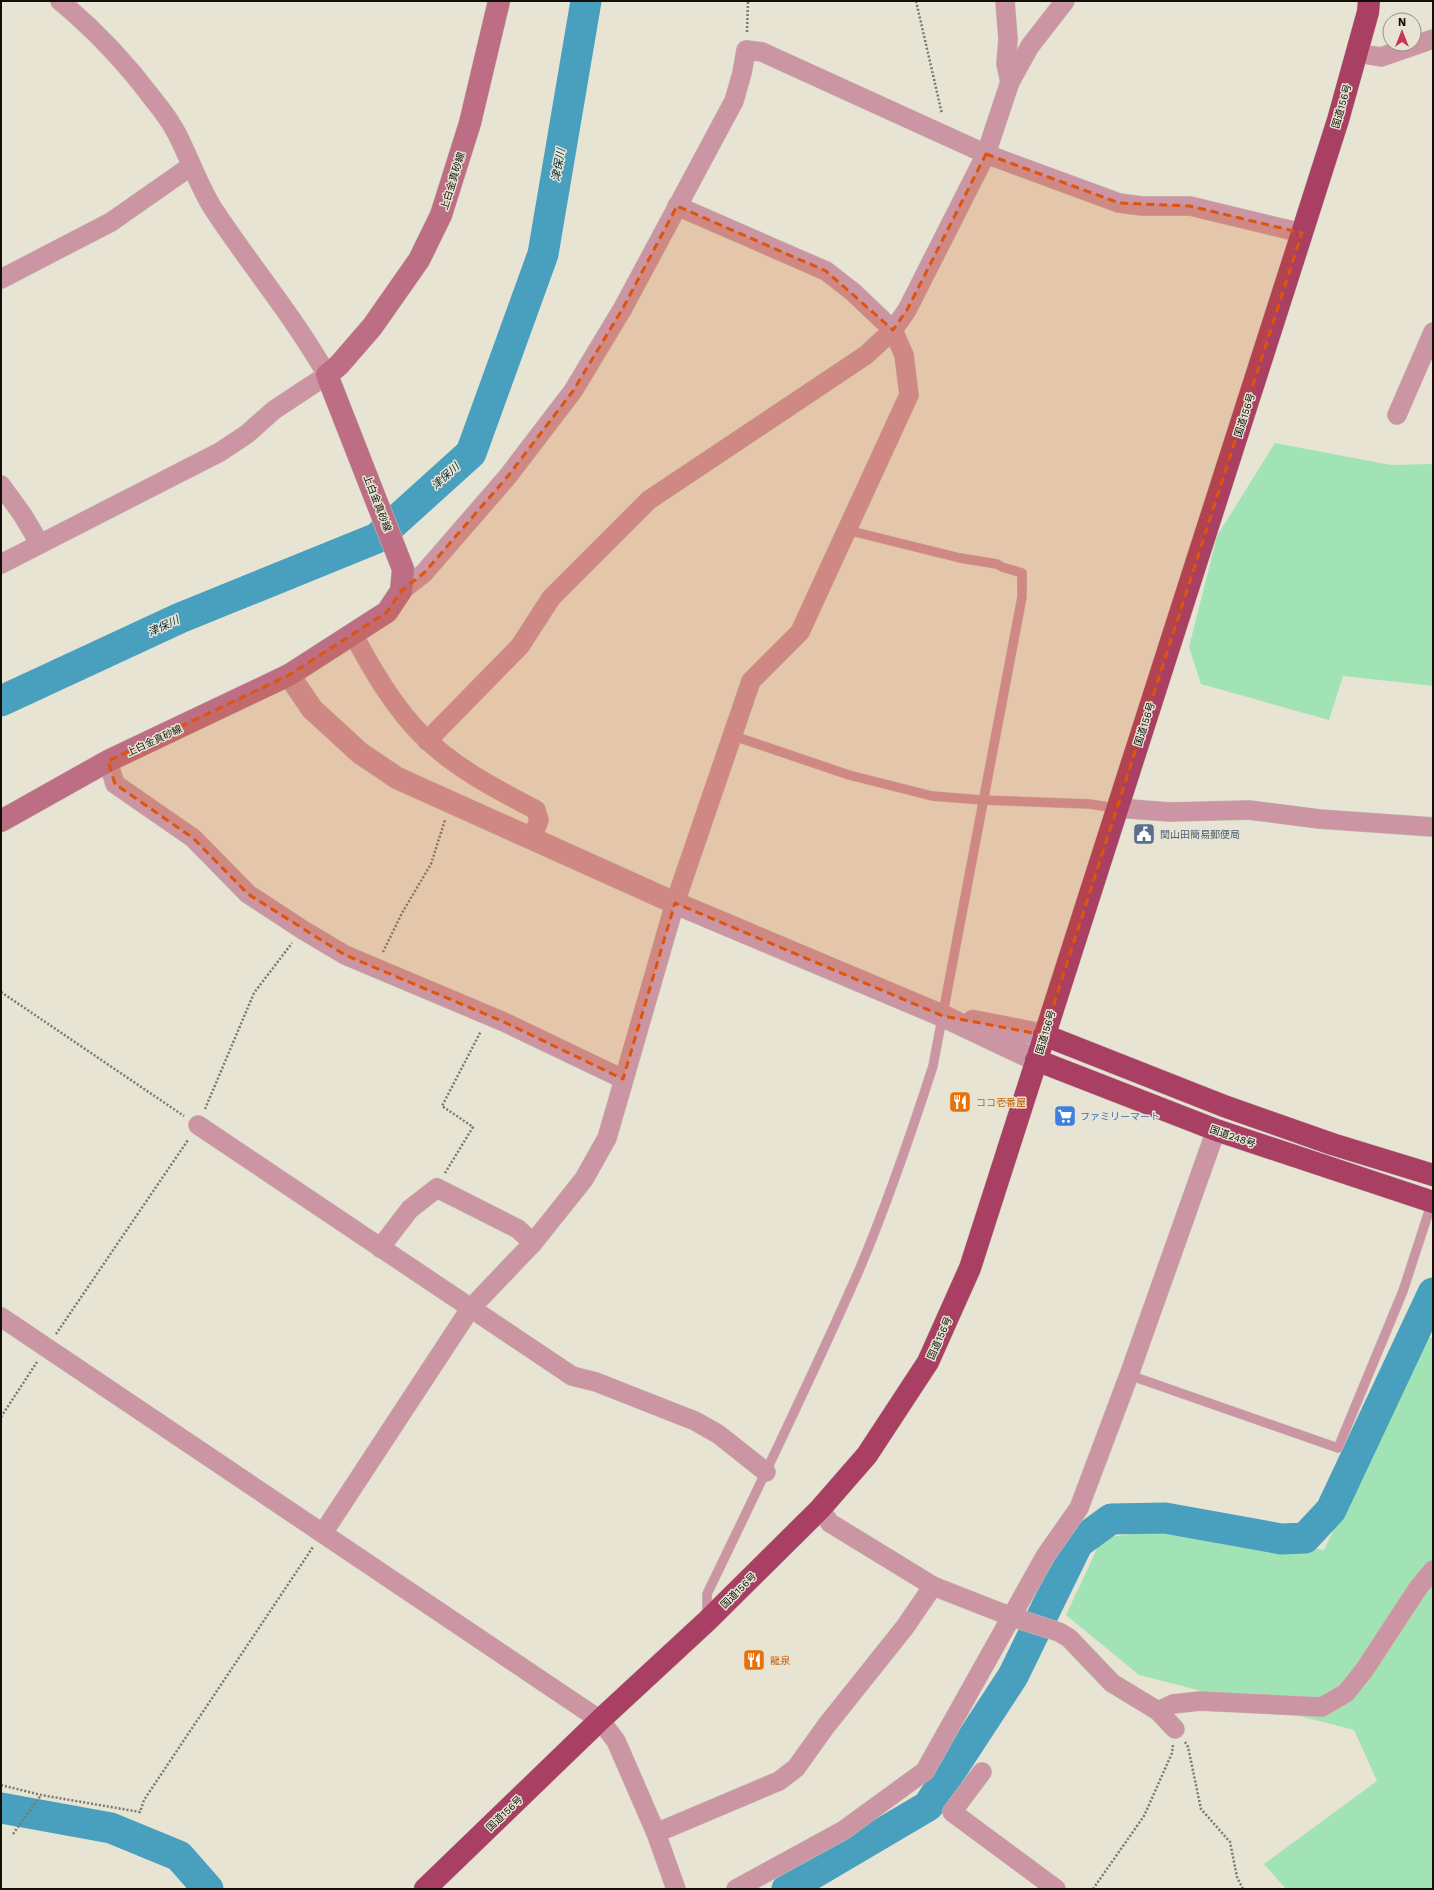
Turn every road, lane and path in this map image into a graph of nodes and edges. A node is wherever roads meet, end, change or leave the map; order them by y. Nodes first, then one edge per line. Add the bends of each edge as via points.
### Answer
1 (60, 1) edge
2 (499, 1) edge
3 (748, 1) edge
4 (916, 1) edge
5 (1005, 1) edge
6 (1065, 1) edge
7 (1369, 1) edge
8 (1433, 39) edge
9 (746, 50) junction
10 (1357, 53) junction
11 (1010, 82) junction
12 (942, 134) junction
13 (986, 154) junction
14 (191, 166) junction
15 (677, 206) junction
16 (1302, 233) junction
17 (1, 279) edge
18 (893, 330) junction
19 (1433, 332) edge
20 (329, 380) junction
21 (1397, 415) dead end
22 (1, 485) edge
23 (847, 530) junction
24 (40, 544) junction
25 (1, 564) edge
26 (401, 591) junction
27 (353, 634) junction
28 (289, 676) junction
29 (731, 735) junction
30 (427, 741) junction
31 (108, 761) junction
32 (982, 800) junction
33 (450, 802) junction
34 (1117, 808) junction
35 (1, 821) edge
36 (1433, 827) edge
37 (532, 840) junction
38 (675, 903) junction
39 (302, 930) junction
40 (375, 968) junction
41 (1, 992) edge
42 (488, 1016) junction
43 (943, 1016) junction
44 (1044, 1035) junction
45 (1036, 1060) junction
46 (623, 1079) junction
47 (198, 1125) junction
48 (1216, 1130) junction
49 (1433, 1175) edge
50 (437, 1188) junction
51 (1433, 1202) edge
52 (533, 1243) junction
53 (380, 1248) junction
54 (470, 1309) junction
55 (1, 1317) edge
56 (46, 1348) junction
57 (1129, 1375) junction
58 (1, 1417) edge
59 (766, 1472) junction
60 (820, 1509) junction
61 (322, 1533) junction
62 (1433, 1570) edge
63 (933, 1586) junction
64 (1015, 1618) junction
65 (707, 1621) junction
66 (1158, 1711) junction
67 (600, 1720) junction
68 (1175, 1729) junction
69 (982, 1772) dead end
70 (1, 1785) edge
71 (41, 1795) junction
72 (13, 1834) dead end
73 (656, 1834) junction
74 (426, 1889) edge
75 (676, 1889) edge
76 (736, 1889) edge
77 (1056, 1889) edge
78 (1093, 1889) edge
79 (1243, 1889) edge

1 - 14 street via 134,74 177,133
2 - 20 main road, 上白金真砂線 via 470,123 441,215 419,260 372,327 339,364
3 - 9 path
4 - 12 path via 944,122
5 - 11 street via 1008,39 1006,64
6 - 11 street via 1030,46
7 - 10 highway, 国道156号
8 - 10 street via 1381,57
9 - 12 street via 762,52
9 - 15 street via 734,101
10 - 16 highway, 国道156号
11 - 13 street
12 - 13 street
13 - 16 street via 1119,203 1142,206 1190,206
13 - 18 street via 907,310
14 - 17 street via 111,222
14 - 20 street via 213,208 312,349
15 - 18 street via 826,271 853,292
15 - 26 street via 622,308 572,391 508,476 429,568
16 - 34 highway, 国道156号
18 - 23 street via 904,355 909,395
18 - 30 street via 866,355 649,500 551,598 520,646
19 - 21 street
20 - 24 street via 274,410 247,434 220,452
20 - 26 main road, 上白金真砂線 via 404,570
22 - 24 street
23 - 29 street via 800,632 751,681
23 - 32 lane via 960,558 997,564 1022,573 1022,597 1008,680
24 - 25 street
26 - 27 main road, 上白金真砂線 via 387,612
27 - 28 main road, 上白金真砂線
27 - 30 street via 392,698 413,727
28 - 31 main road, 上白金真砂線
28 - 33 street via 312,709 360,753 397,778
29 - 32 lane via 849,775 932,796
29 - 38 street
30 - 37 street via 461,767 536,810 539,820
31 - 35 main road, 上白金真砂線
31 - 39 street via 115,784 193,838 248,894
32 - 34 lane via 1089,804
32 - 43 lane
33 - 37 street
33 - 40 path via 431,864 402,913
34 - 36 street via 1170,812 1249,810 1319,819
34 - 44 highway, 国道156号
37 - 38 street
38 - 43 street
38 - 46 street
39 - 40 street via 345,955
39 - 47 path via 254,993
40 - 42 street
41 - 47 path
42 - 46 street
42 - 50 path via 442,1106 472,1127
43 - 44 street
43 - 45 street
43 - 59 lane via 933,1066 910,1136 860,1267
44 - 45 highway, 国道156号
44 - 49 highway via 1332,1144
45 - 48 highway, 国道248号
45 - 60 highway, 国道156号 via 970,1268 928,1362 867,1455
46 - 52 street via 607,1138 584,1179
47 - 53 street
47 - 56 path
48 - 51 highway, 国道248号
48 - 57 street
50 - 52 street via 518,1229
50 - 53 street via 410,1209
51 - 57 lane via 1403,1291 1338,1448
52 - 54 street
53 - 54 street
54 - 59 street via 572,1376 596,1382 695,1421 718,1434
54 - 61 street
55 - 56 street
56 - 58 path
56 - 61 street
57 - 64 street via 1079,1508 1046,1555
59 - 65 lane via 707,1594
60 - 63 street via 830,1523
60 - 65 highway, 国道156号
61 - 67 street
61 - 71 path via 148,1793 140,1812
62 - 66 street via 1418,1588 1356,1681 1346,1692 1322,1707 1200,1701 1173,1704
63 - 64 street
63 - 73 street via 905,1627 796,1768 779,1781
64 - 66 street via 1059,1632 1069,1638 1112,1683
64 - 76 street via 926,1771 844,1830
65 - 67 highway, 国道156号
66 - 68 street
67 - 73 street via 616,1740
67 - 74 highway, 国道156号
68 - 78 path via 1172,1753 1144,1816
68 - 79 path via 1188,1746 1201,1809 1230,1842 1237,1877
69 - 77 street via 952,1812
70 - 71 path
71 - 72 path
73 - 75 street

